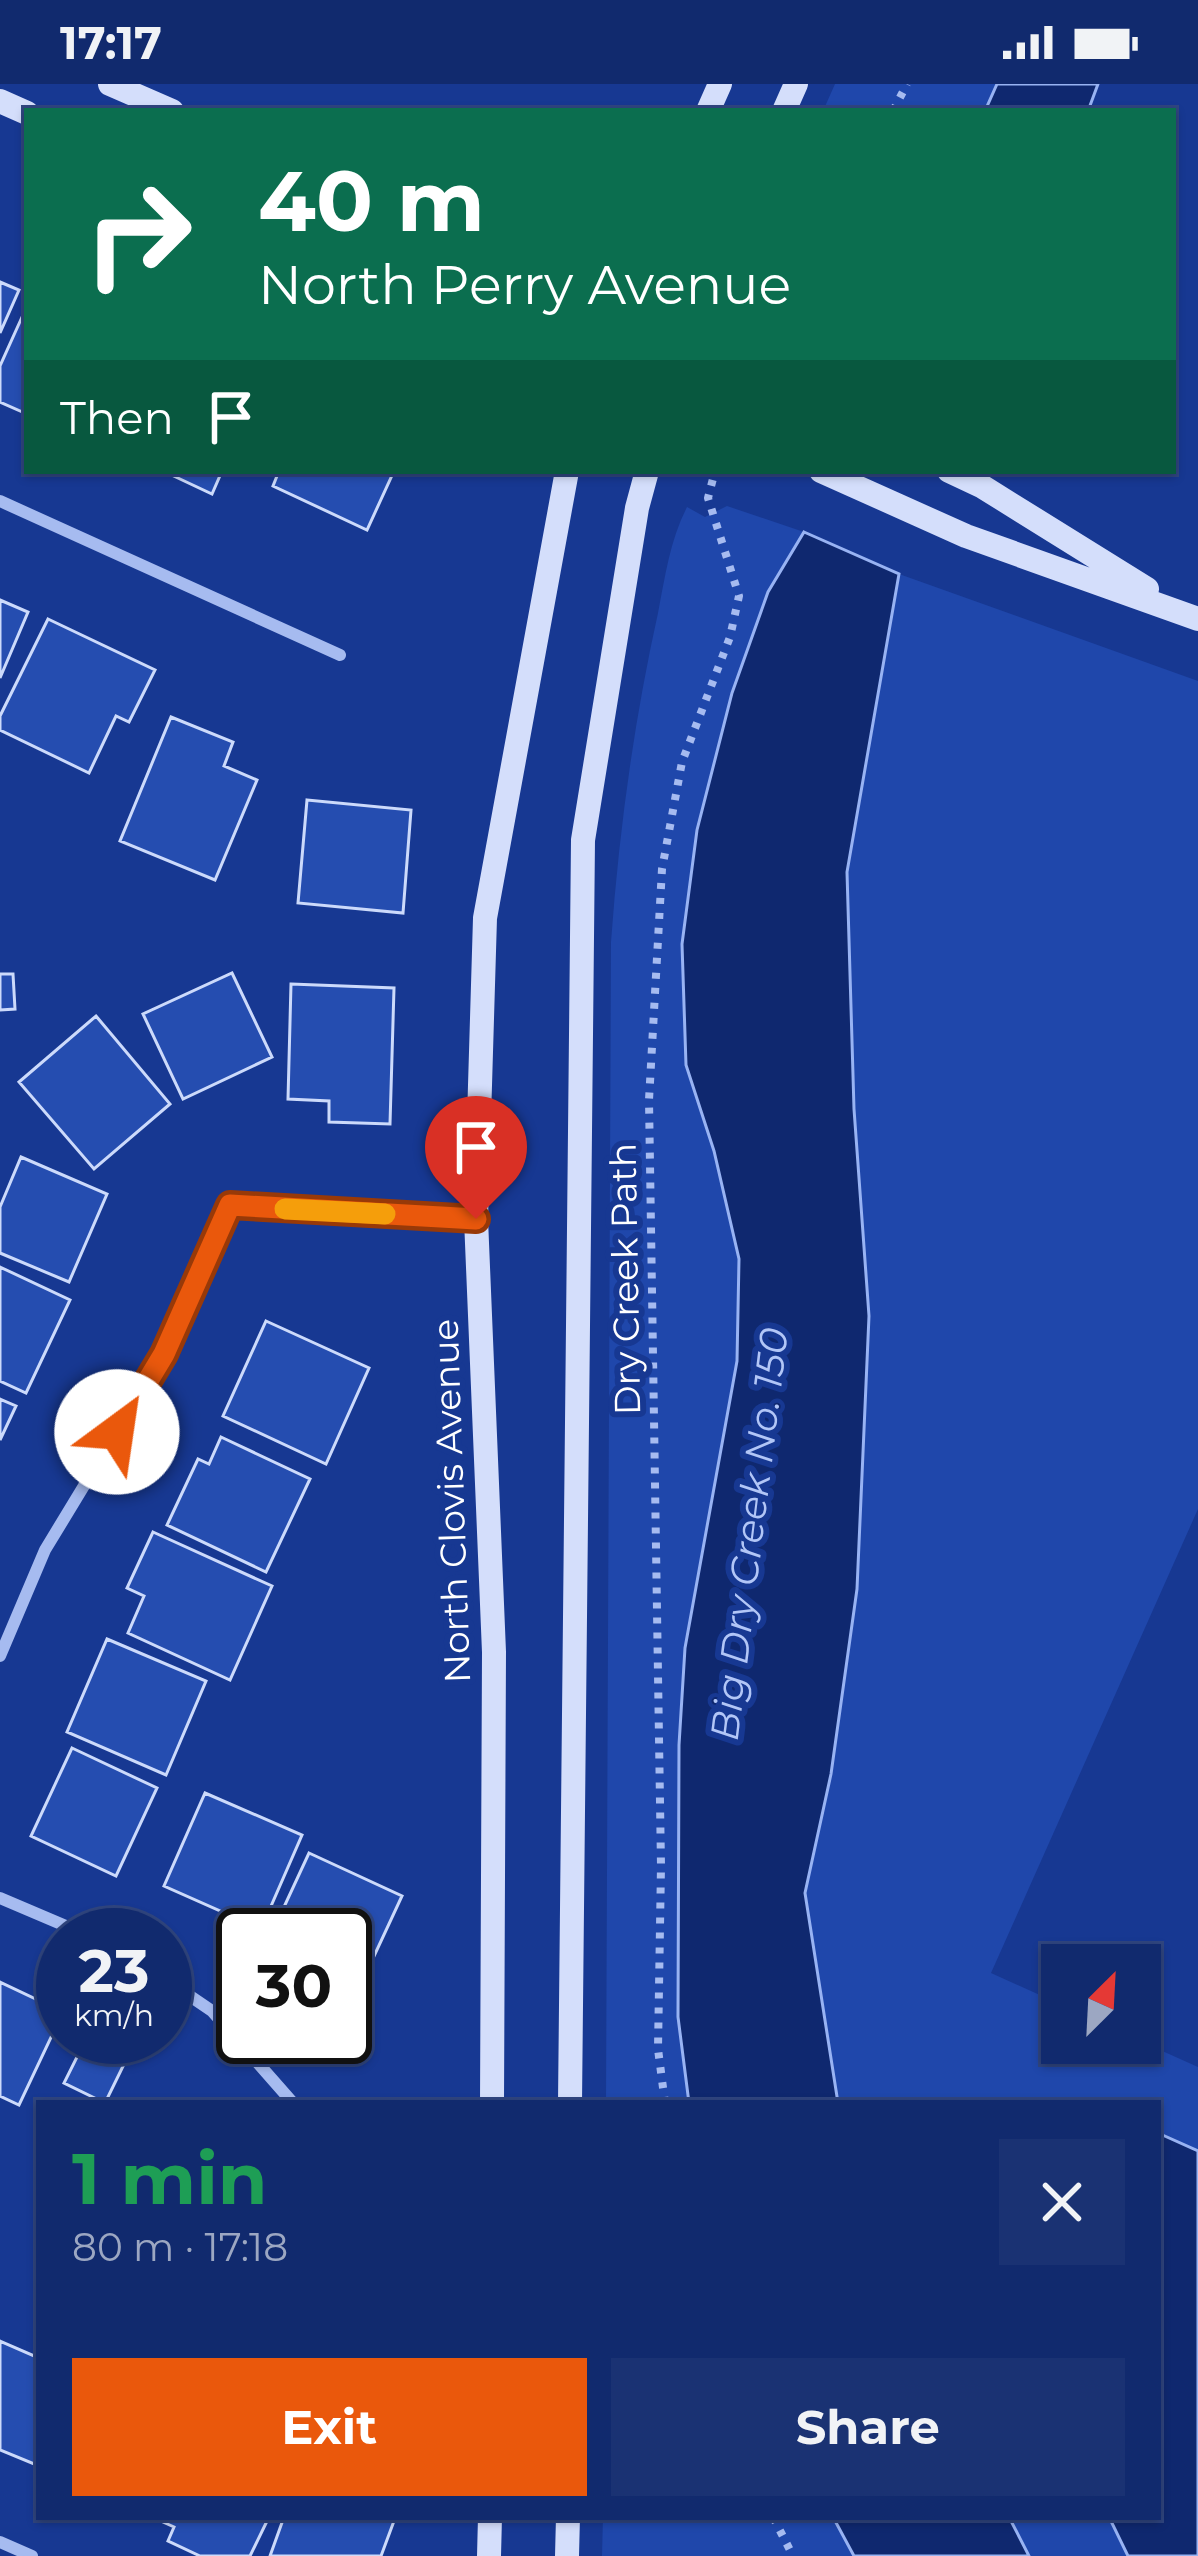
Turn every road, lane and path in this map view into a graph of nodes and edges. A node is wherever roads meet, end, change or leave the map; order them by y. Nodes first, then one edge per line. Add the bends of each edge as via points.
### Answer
1 (110, 84) edge
2 (165, 108) edge
3 (566, 474) edge
4 (646, 474) edge
5 (714, 474) edge
6 (828, 474) edge
7 (955, 474) edge
8 (0, 501) edge
9 (1194, 617) edge
10 (340, 655) dead end
11 (476, 1219) junction
12 (0, 1656) edge
13 (0, 1898) edge
14 (36, 1913) edge
15 (192, 1997) edge
16 (290, 2100) edge
17 (492, 2100) edge
18 (570, 2100) edge
19 (665, 2100) edge
20 (490, 2520) edge
21 (568, 2520) edge
22 (775, 2520) edge
23 (0, 2542) edge
24 (32, 2556) edge
25 (489, 2556) edge
26 (567, 2556) edge
27 (793, 2556) edge

1 - 2 main road
3 - 11 main road, North Clovis Avenue via 485,918
4 - 18 main road via 583,840
5 - 19 path, Dry Creek Path via 708,498 739,596 682,762 662,869 649,1100
6 - 9 main road via 966,536
7 - 9 main road
8 - 10 street
11 - 12 street via 230,1205 164,1354 45,1550
11 - 17 main road, North Clovis Avenue via 494,1652
13 - 14 street
15 - 16 street
20 - 25 main road
21 - 26 main road
22 - 27 path
23 - 24 street

